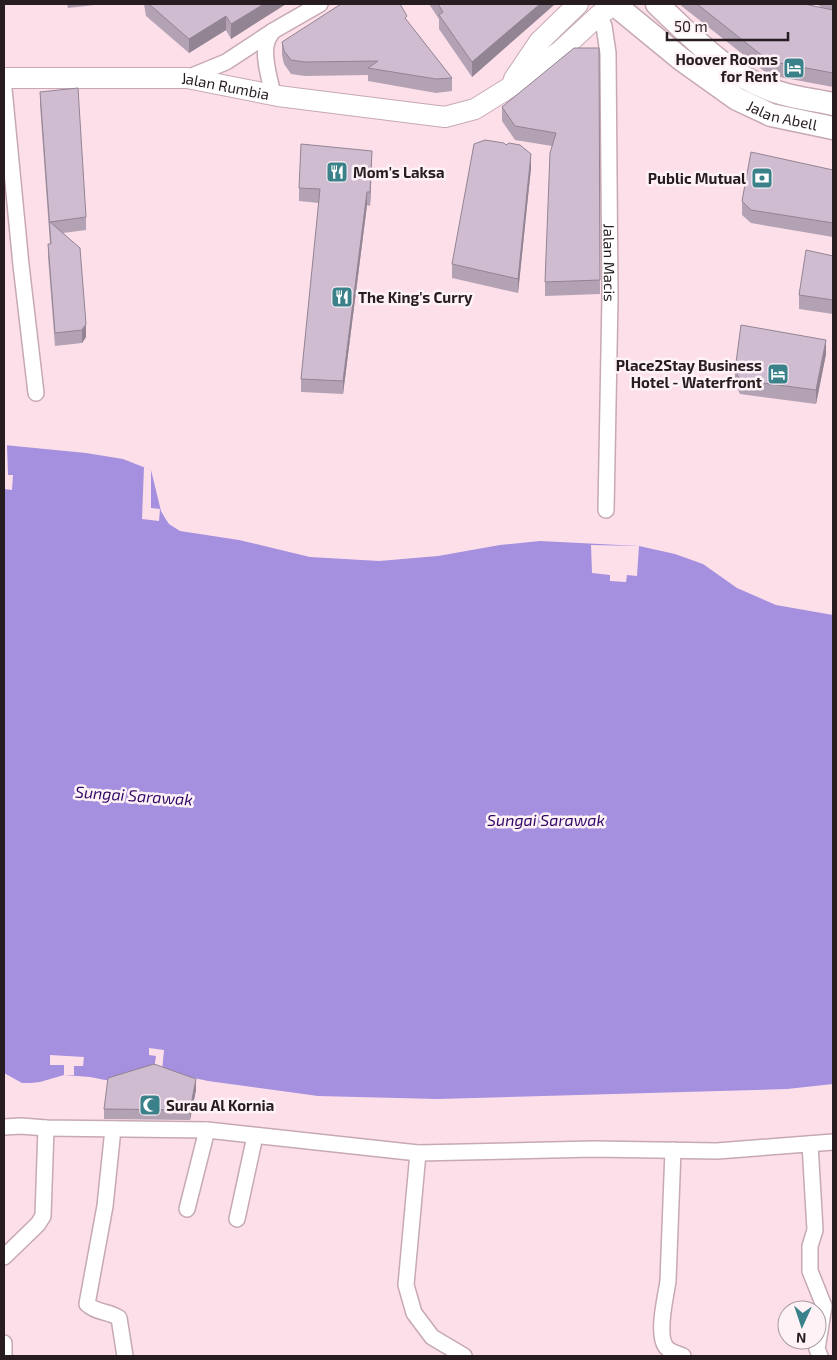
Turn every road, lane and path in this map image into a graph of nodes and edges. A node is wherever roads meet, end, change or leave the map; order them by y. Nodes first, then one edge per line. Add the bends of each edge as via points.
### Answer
1 (320, 4) edge
2 (578, 4) edge
3 (657, 4) edge
4 (610, 7) edge
5 (273, 31) junction
6 (4, 78) edge
7 (187, 78) junction
8 (4, 89) edge
9 (507, 89) junction
10 (273, 94) junction
11 (833, 104) edge
12 (833, 128) edge
13 (36, 393) dead end
14 (606, 510) dead end
15 (4, 1127) edge
16 (46, 1128) junction
17 (114, 1129) junction
18 (207, 1130) junction
19 (256, 1136) junction
20 (833, 1142) edge
21 (810, 1144) junction
22 (673, 1150) junction
23 (418, 1153) junction
24 (187, 1209) dead end
25 (237, 1219) dead end
26 (4, 1256) edge
27 (4, 1343) edge
28 (4, 1356) edge
29 (125, 1356) edge
30 (464, 1356) edge
31 (683, 1356) edge
32 (820, 1356) edge

1 - 5 street
2 - 9 street via 539,42
3 - 11 main road, Jalan Abell via 738,75 777,92
4 - 9 street via 569,53
4 - 12 main road, Jalan Abell via 738,99 771,115
4 - 14 street, Jalan Macis via 604,26 603,53 610,297
5 - 7 street via 226,62
5 - 10 street via 266,42 265,52
6 - 7 street, Jalan Rumbia
7 - 10 street, Jalan Rumbia
8 - 13 street
9 - 10 street, Jalan Rumbia via 475,109 445,117
15 - 16 street
16 - 17 street
16 - 26 street via 42,1216 38,1224
17 - 18 street
17 - 29 street via 105,1206 87,1304 92,1309 119,1318
18 - 19 street
18 - 24 street
19 - 23 street
19 - 25 street
20 - 21 street
21 - 22 street via 717,1151
21 - 32 street via 814,1230 810,1271 824,1306 817,1349
22 - 23 street
22 - 31 street via 668,1281 662,1334 666,1346
23 - 30 street via 406,1284 414,1313 432,1337
27 - 28 street

